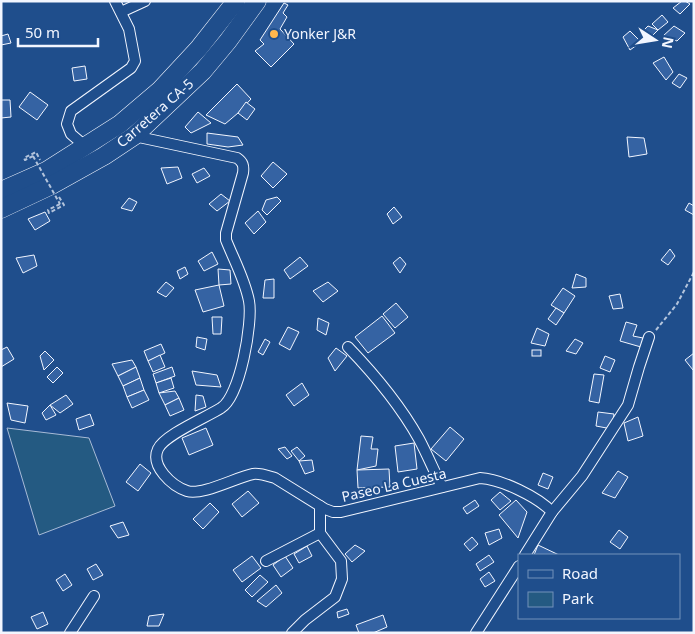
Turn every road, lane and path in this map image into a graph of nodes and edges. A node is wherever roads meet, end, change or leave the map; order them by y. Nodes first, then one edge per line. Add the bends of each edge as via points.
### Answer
1 (115, 1) edge
2 (145, 1) edge
3 (236, 1) edge
4 (257, 1) edge
5 (121, 12) junction
6 (134, 136) junction
7 (85, 146) junction
8 (36, 152) dead end
9 (60, 161) junction
10 (1, 191) edge
11 (62, 204) junction
12 (1, 209) edge
13 (694, 272) edge
14 (649, 337) joint
15 (348, 347) dead end
16 (442, 487) junction
17 (320, 506) junction
18 (552, 512) junction
19 (320, 533) junction
20 (526, 554) edge
21 (266, 561) dead end
22 (518, 568) edge
23 (94, 596) dead end
24 (70, 633) edge
25 (292, 633) edge
26 (476, 633) edge

1 - 5 street
2 - 5 street
3 - 7 highway, Carretera CA-5 via 160,90 120,124
4 - 6 highway, Carretera CA-5 via 203,70
5 - 7 street via 129,29 135,60 131,68 71,111 68,124 71,134
6 - 9 highway via 122,131 73,161
6 - 12 highway, Carretera CA-5 via 104,156
6 - 17 street, Paseo La Cuesta via 237,158 244,166 226,233 247,292 250,313 249,332 235,389 224,407 165,440 158,449 157,458 163,475 190,492 254,474 266,475
7 - 9 highway, Carretera CA-5
8 - 11 path, bridge via 24,158 33,156
9 - 10 highway, Carretera CA-5 via 46,171
11 - 11 path via 49,213 48,210
13 - 14 path via 677,304
14 - 18 street via 628,404 582,476
15 - 16 street via 403,412
16 - 17 street, Paseo La Cuesta via 341,512
16 - 18 street, Paseo La Cuesta via 488,479 532,496
17 - 19 street
18 - 20 street
19 - 21 street
19 - 25 street via 341,561 342,578 335,597
22 - 26 street
23 - 24 street

